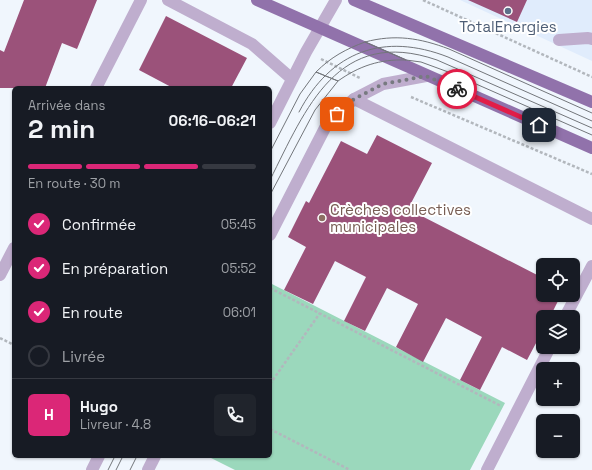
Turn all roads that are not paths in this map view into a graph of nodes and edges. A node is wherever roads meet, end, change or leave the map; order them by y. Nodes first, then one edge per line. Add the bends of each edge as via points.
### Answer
1 (141, 0) edge
2 (168, 0) edge
3 (257, 0) edge
4 (336, 0) edge
5 (354, 0) edge
6 (320, 28) junction
7 (592, 39) edge
8 (559, 40) dead end
9 (426, 76) junction
10 (292, 79) junction
11 (97, 86) edge
12 (354, 99) junction
13 (592, 102) edge
14 (272, 119) edge
15 (592, 148) edge
16 (592, 219) edge
17 (272, 231) edge
18 (12, 252) edge
19 (592, 266) edge
20 (0, 276) edge
21 (569, 310) edge
22 (546, 354) edge
23 (98, 458) edge
24 (154, 458) edge
25 (92, 470) edge
26 (148, 470) edge
27 (487, 470) edge

1 - 11 street
2 - 10 street via 252,44
3 - 6 main road
4 - 6 street
5 - 13 main road
6 - 9 main road
6 - 10 street
7 - 8 street
9 - 12 street via 383,84
9 - 15 main road
10 - 14 street
12 - 16 street
12 - 17 street via 328,122
18 - 20 street
19 - 21 street
22 - 27 street
23 - 25 street
24 - 26 street

